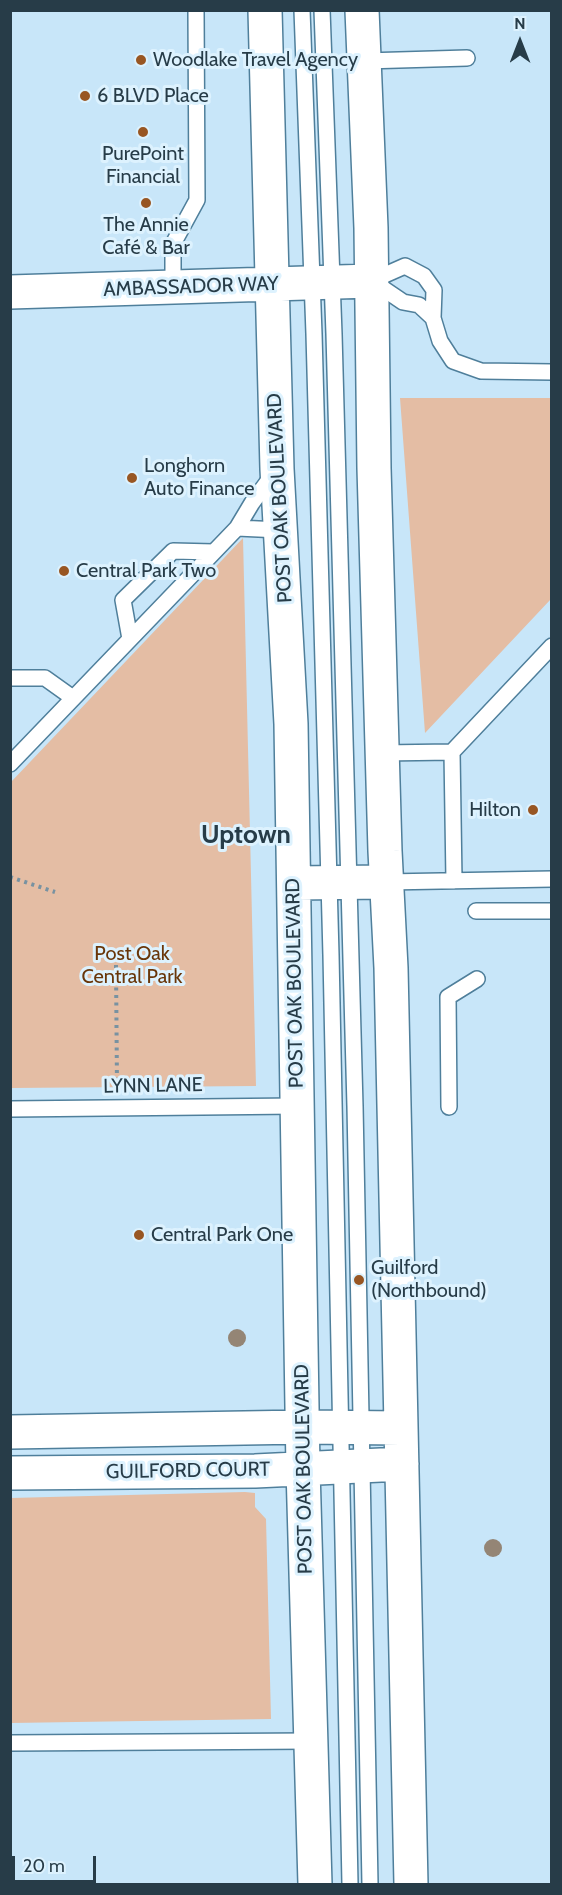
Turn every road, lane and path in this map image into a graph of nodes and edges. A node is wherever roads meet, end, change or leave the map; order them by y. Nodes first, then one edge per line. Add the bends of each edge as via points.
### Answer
1 (196, 10) edge
2 (265, 10) edge
3 (303, 10) edge
4 (322, 10) edge
5 (362, 10) edge
6 (467, 58) dead end
7 (364, 62) junction
8 (371, 281) junction
9 (322, 283) junction
10 (272, 284) junction
11 (173, 288) junction
12 (10, 292) edge
13 (432, 318) junction
14 (552, 372) edge
15 (277, 469) junction
16 (237, 528) junction
17 (279, 530) junction
18 (214, 552) junction
19 (130, 639) junction
20 (552, 646) edge
21 (10, 678) edge
22 (73, 698) junction
23 (452, 752) junction
24 (382, 753) junction
25 (10, 764) edge
26 (10, 878) edge
27 (552, 879) edge
28 (454, 881) junction
29 (386, 882) junction
30 (294, 883) junction
31 (338, 883) junction
32 (55, 892) dead end
33 (476, 911) dead end
34 (552, 911) edge
35 (116, 965) dead end
36 (477, 980) dead end
37 (297, 1106) junction
38 (449, 1107) dead end
39 (118, 1108) junction
40 (10, 1109) edge
41 (303, 1427) junction
42 (351, 1428) junction
43 (401, 1428) junction
44 (10, 1432) edge
45 (402, 1464) junction
46 (352, 1467) junction
47 (303, 1469) junction
48 (10, 1473) edge
49 (310, 1741) junction
50 (10, 1743) edge
51 (315, 1884) edge
52 (350, 1884) edge
53 (370, 1884) edge
54 (411, 1884) edge

1 - 11 lane via 196,200 173,244
2 - 10 main road, POST OAK BOULEVARD
3 - 9 lane
4 - 9 lane
5 - 7 main road
6 - 7 lane
7 - 8 main road
8 - 9 main road, AMBASSADOR WAY
8 - 13 lane via 403,302 419,305
8 - 13 lane via 405,266 424,276 434,290
8 - 24 main road
9 - 10 main road, AMBASSADOR WAY
9 - 31 lane
10 - 11 main road, AMBASSADOR WAY
10 - 15 main road, POST OAK BOULEVARD
11 - 12 main road, AMBASSADOR WAY
13 - 14 lane via 453,361 481,371
15 - 16 lane
15 - 17 main road, POST OAK BOULEVARD
16 - 17 lane
16 - 18 lane
17 - 30 main road, POST OAK BOULEVARD via 291,724
18 - 19 lane
18 - 19 lane via 173,551 123,600
19 - 22 lane
20 - 23 lane
21 - 22 lane via 45,678
22 - 25 lane
23 - 24 lane
23 - 28 lane
24 - 29 main road
26 - 32 path
27 - 28 lane
28 - 29 lane
29 - 31 main road
29 - 43 main road
30 - 31 main road
30 - 37 main road, POST OAK BOULEVARD
31 - 42 lane
31 - 42 lane via 356,1129
33 - 34 lane
35 - 39 path
36 - 38 lane via 448,997
37 - 39 lane, LYNN LANE
37 - 41 main road, POST OAK BOULEVARD
39 - 40 lane, LYNN LANE
41 - 42 main road
41 - 44 main road
41 - 47 main road, POST OAK BOULEVARD
42 - 43 main road
42 - 46 lane
43 - 45 main road
45 - 46 main road, GUILFORD COURT
45 - 54 main road
46 - 47 main road, GUILFORD COURT
46 - 52 lane
46 - 53 lane
47 - 48 main road, GUILFORD COURT
47 - 49 main road, POST OAK BOULEVARD
49 - 50 lane
49 - 51 main road, POST OAK BOULEVARD

